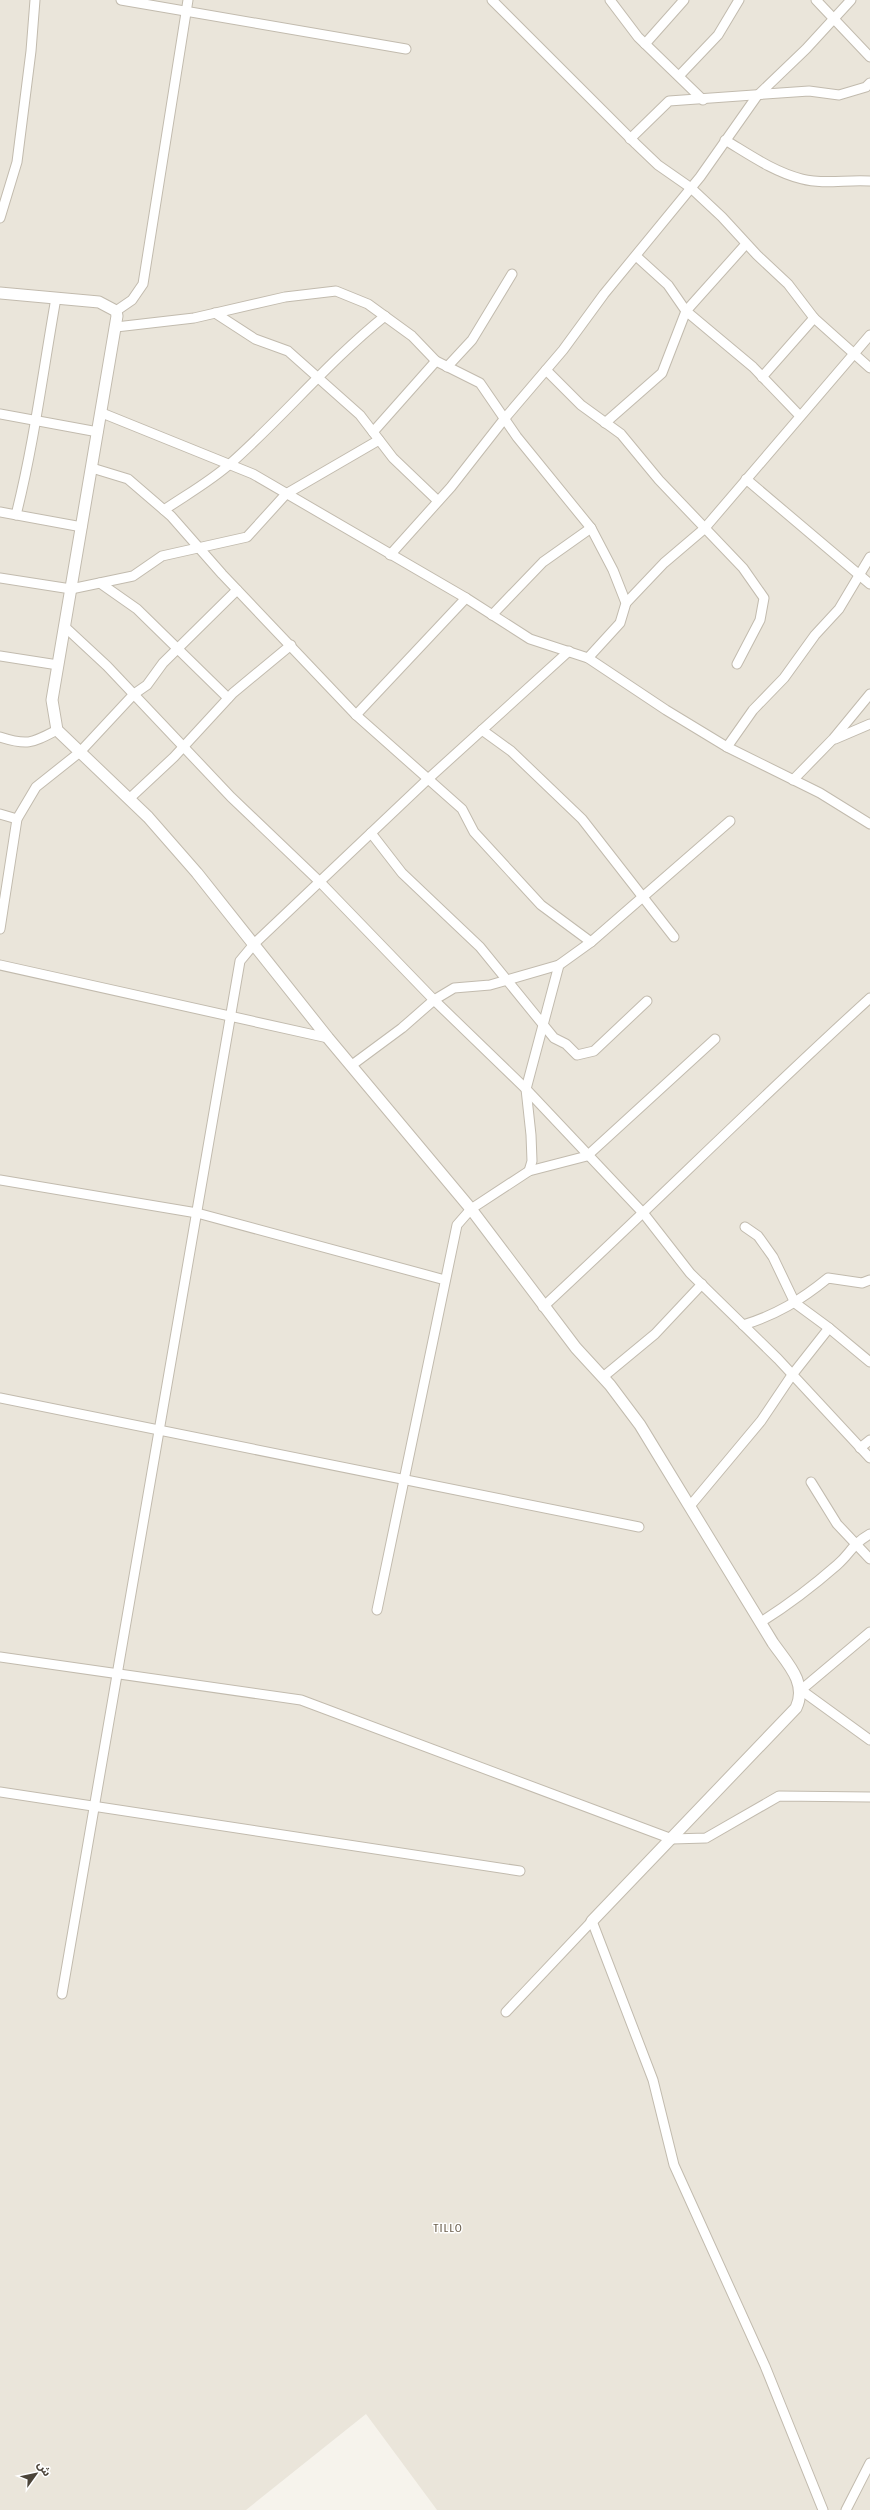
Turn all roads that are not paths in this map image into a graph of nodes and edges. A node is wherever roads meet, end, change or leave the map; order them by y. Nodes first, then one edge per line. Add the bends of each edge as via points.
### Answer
1 (35, 0) edge
2 (121, 0) edge
3 (188, 0) edge
4 (492, 0) edge
5 (610, 0) edge
6 (684, 0) edge
7 (739, 0) edge
8 (816, 0) edge
9 (851, 0) edge
10 (186, 11) junction
11 (834, 19) junction
12 (645, 44) junction
13 (406, 49) dead end
14 (870, 58) edge
15 (679, 76) junction
16 (870, 83) edge
17 (757, 96) junction
18 (703, 100) junction
19 (630, 139) junction
20 (725, 140) junction
21 (870, 181) edge
22 (691, 188) junction
23 (0, 218) edge
24 (746, 244) junction
25 (636, 256) junction
26 (512, 274) dead end
27 (0, 293) edge
28 (56, 298) junction
29 (116, 311) junction
30 (686, 311) junction
31 (215, 313) junction
32 (384, 316) junction
33 (814, 318) junction
34 (116, 327) junction
35 (870, 334) edge
36 (855, 353) junction
37 (436, 361) junction
38 (447, 366) junction
39 (870, 368) edge
40 (546, 370) junction
41 (318, 377) junction
42 (762, 377) junction
43 (102, 412) junction
44 (0, 414) edge
45 (800, 416) junction
46 (505, 418) junction
47 (34, 420) junction
48 (605, 423) junction
49 (98, 432) junction
50 (373, 432) junction
51 (379, 440) junction
52 (230, 464) junction
53 (92, 468) junction
54 (746, 479) junction
55 (286, 494) junction
56 (438, 501) junction
57 (164, 510) junction
58 (0, 512) edge
59 (16, 515) junction
60 (82, 527) junction
61 (591, 528) junction
62 (704, 529) junction
63 (198, 547) junction
64 (390, 555) junction
65 (870, 557) edge
66 (859, 575) junction
67 (0, 578) edge
68 (100, 583) junction
69 (870, 584) edge
70 (71, 589) junction
71 (237, 590) junction
72 (466, 598) junction
73 (626, 603) junction
74 (492, 615) junction
75 (65, 627) junction
76 (291, 645) junction
77 (176, 650) junction
78 (569, 651) junction
79 (0, 656) edge
80 (588, 658) junction
81 (737, 664) dead end
82 (58, 665) junction
83 (134, 694) junction
84 (870, 694) edge
85 (228, 698) junction
86 (356, 715) junction
87 (870, 724) edge
88 (57, 730) junction
89 (482, 730) junction
90 (0, 737) edge
91 (833, 739) junction
92 (182, 747) junction
93 (727, 747) junction
94 (80, 752) junction
95 (428, 779) junction
96 (794, 780) junction
97 (129, 799) junction
98 (0, 814) edge
99 (17, 819) junction
100 (730, 821) dead end
101 (870, 824) edge
102 (371, 833) junction
103 (4, 882) edge
104 (320, 882) junction
105 (643, 897) junction
106 (0, 929) edge
107 (674, 937) dead end
108 (591, 942) junction
109 (254, 943) junction
110 (0, 965) edge
111 (558, 966) junction
112 (509, 980) junction
113 (870, 998) edge
114 (434, 1000) junction
115 (647, 1001) dead end
116 (231, 1016) junction
117 (543, 1021) junction
118 (328, 1038) junction
119 (715, 1039) dead end
120 (352, 1065) junction
121 (526, 1089) junction
122 (587, 1156) junction
123 (529, 1171) junction
124 (0, 1180) edge
125 (471, 1209) junction
126 (197, 1213) junction
127 (644, 1214) junction
128 (744, 1227) dead end
129 (445, 1280) junction
130 (870, 1280) edge
131 (702, 1284) junction
132 (795, 1303) junction
133 (543, 1306) junction
134 (743, 1325) junction
135 (829, 1328) junction
136 (870, 1362) edge
137 (792, 1375) junction
138 (603, 1377) junction
139 (0, 1398) edge
140 (159, 1430) junction
141 (870, 1440) edge
142 (860, 1448) junction
143 (870, 1458) edge
144 (402, 1480) junction
145 (811, 1482) dead end
146 (690, 1506) junction
147 (639, 1527) dead end
148 (870, 1534) edge
149 (856, 1542) junction
150 (870, 1559) edge
151 (376, 1610) dead end
152 (761, 1622) junction
153 (870, 1632) edge
154 (0, 1657) edge
155 (117, 1674) junction
156 (801, 1690) junction
157 (870, 1740) edge
158 (0, 1792) edge
159 (870, 1797) edge
160 (94, 1807) junction
161 (672, 1839) junction
162 (520, 1871) dead end
163 (592, 1921) junction
164 (62, 1994) dead end
165 (506, 2012) dead end
166 (870, 2463) edge
167 (823, 2510) edge
168 (846, 2510) edge

1 - 23 street via 16,162
2 - 10 street
3 - 10 street
4 - 19 street
5 - 12 street
6 - 12 street
7 - 15 street via 718,35
8 - 11 street
9 - 11 street
10 - 13 street
10 - 29 street via 143,284 132,300
11 - 14 street
11 - 17 street
12 - 15 street
15 - 18 street
16 - 17 street via 866,87 839,95 809,91
17 - 18 street
17 - 20 street
18 - 19 street via 669,101
19 - 22 street via 658,165
20 - 21 street via 773,168 803,179
20 - 22 street
22 - 24 street
22 - 25 street
24 - 30 street
24 - 33 street via 788,284
25 - 30 street via 668,285
25 - 40 street
26 - 38 street via 472,340
27 - 28 street
28 - 29 street via 100,302
28 - 47 street
29 - 34 street
30 - 42 street
30 - 48 street via 662,374
31 - 32 street via 285,296 336,291 368,304
31 - 34 street via 194,318
31 - 41 street via 255,339 288,351
32 - 37 street via 412,336
32 - 41 street via 350,344
33 - 36 street
33 - 42 street
34 - 43 street
35 - 36 street
36 - 39 street
36 - 45 street
37 - 38 street
37 - 50 street
38 - 46 street via 480,383
40 - 46 street
40 - 48 street
41 - 50 street via 360,415
41 - 52 street
42 - 45 street
43 - 49 street
43 - 52 street
44 - 47 street
45 - 54 street
46 - 56 street
46 - 61 street via 517,437
47 - 49 street
47 - 59 street via 31,455
48 - 62 street via 621,434
49 - 53 street
50 - 51 street
51 - 55 street
51 - 56 street via 392,458
52 - 55 street via 253,474
52 - 57 street
53 - 57 street via 128,479
53 - 60 street
54 - 62 street
54 - 66 street
55 - 63 street via 247,537
55 - 64 street
56 - 64 street
57 - 63 street
58 - 59 street
59 - 60 street
60 - 70 street
61 - 73 street via 613,570
61 - 74 street via 543,562
62 - 73 street via 664,563
62 - 81 street via 743,568 764,598 760,620
63 - 68 street via 162,556 133,576
63 - 71 street
64 - 72 street
65 - 66 street
66 - 69 street
66 - 93 street via 840,608 815,635 784,678 753,710
67 - 70 street
68 - 70 street
68 - 77 street via 136,609
70 - 75 street
71 - 76 street
71 - 77 street
72 - 74 street
72 - 86 street
73 - 80 street via 620,623
74 - 78 street via 530,639
75 - 82 street
75 - 83 street
76 - 85 street
76 - 86 street
77 - 83 street via 147,685
77 - 85 street
78 - 80 street
78 - 89 street
79 - 82 street
80 - 93 street
82 - 88 street via 52,700
83 - 92 street
83 - 94 street
84 - 91 street
85 - 92 street
86 - 95 street
87 - 91 street
88 - 90 street via 36,741 20,744
88 - 94 street
89 - 95 street
89 - 105 street via 512,751 582,819
91 - 96 street
92 - 97 street
92 - 104 street
93 - 96 street
94 - 97 street
94 - 99 street via 36,787
95 - 102 street
95 - 108 street via 462,809 474,832 541,905
96 - 101 street
97 - 109 street via 164,834
98 - 99 street
99 - 103 street
100 - 105 street
102 - 104 street
102 - 112 street via 402,873 480,947
103 - 106 street
104 - 109 street
104 - 114 street
105 - 107 street
105 - 108 street
108 - 111 street
109 - 116 street via 240,961
109 - 118 street
110 - 116 street
111 - 112 street
111 - 117 street
112 - 114 street via 490,985 454,988
112 - 117 street
113 - 127 street via 800,1062
114 - 120 street via 402,1028
114 - 121 street
115 - 117 street via 594,1051 577,1054 554,1038
116 - 118 street
116 - 126 street
117 - 121 street
118 - 120 street
119 - 122 street
120 - 125 street
121 - 122 street
121 - 123 street via 532,1161
122 - 123 street
122 - 127 street
123 - 125 street
124 - 126 street
125 - 129 street via 457,1225
125 - 133 street
126 - 129 street
126 - 140 street
127 - 131 street
127 - 133 street
128 - 132 street via 758,1236 773,1257
129 - 144 street
130 - 132 street via 862,1283 828,1278
131 - 134 street
131 - 138 street via 655,1334
132 - 134 street via 772,1316
132 - 135 street
133 - 138 street
134 - 137 street
135 - 136 street
135 - 137 street
137 - 142 street
137 - 146 street via 761,1421
138 - 146 street via 640,1425
139 - 140 street
140 - 144 street
140 - 155 street
141 - 142 street
142 - 143 street
144 - 147 street
144 - 151 street
145 - 149 street via 837,1524
146 - 152 street
148 - 149 street
149 - 150 street
149 - 152 street via 839,1563 796,1599
152 - 156 street via 797,1677
153 - 156 street
154 - 155 street
155 - 160 street
155 - 161 street via 301,1700
156 - 157 street
156 - 161 street via 801,1698 796,1708
158 - 160 street
159 - 161 street via 779,1796 706,1838
160 - 162 street
160 - 164 street
161 - 163 street
163 - 165 street
163 - 167 street via 653,2080 674,2165 765,2366
166 - 168 street

